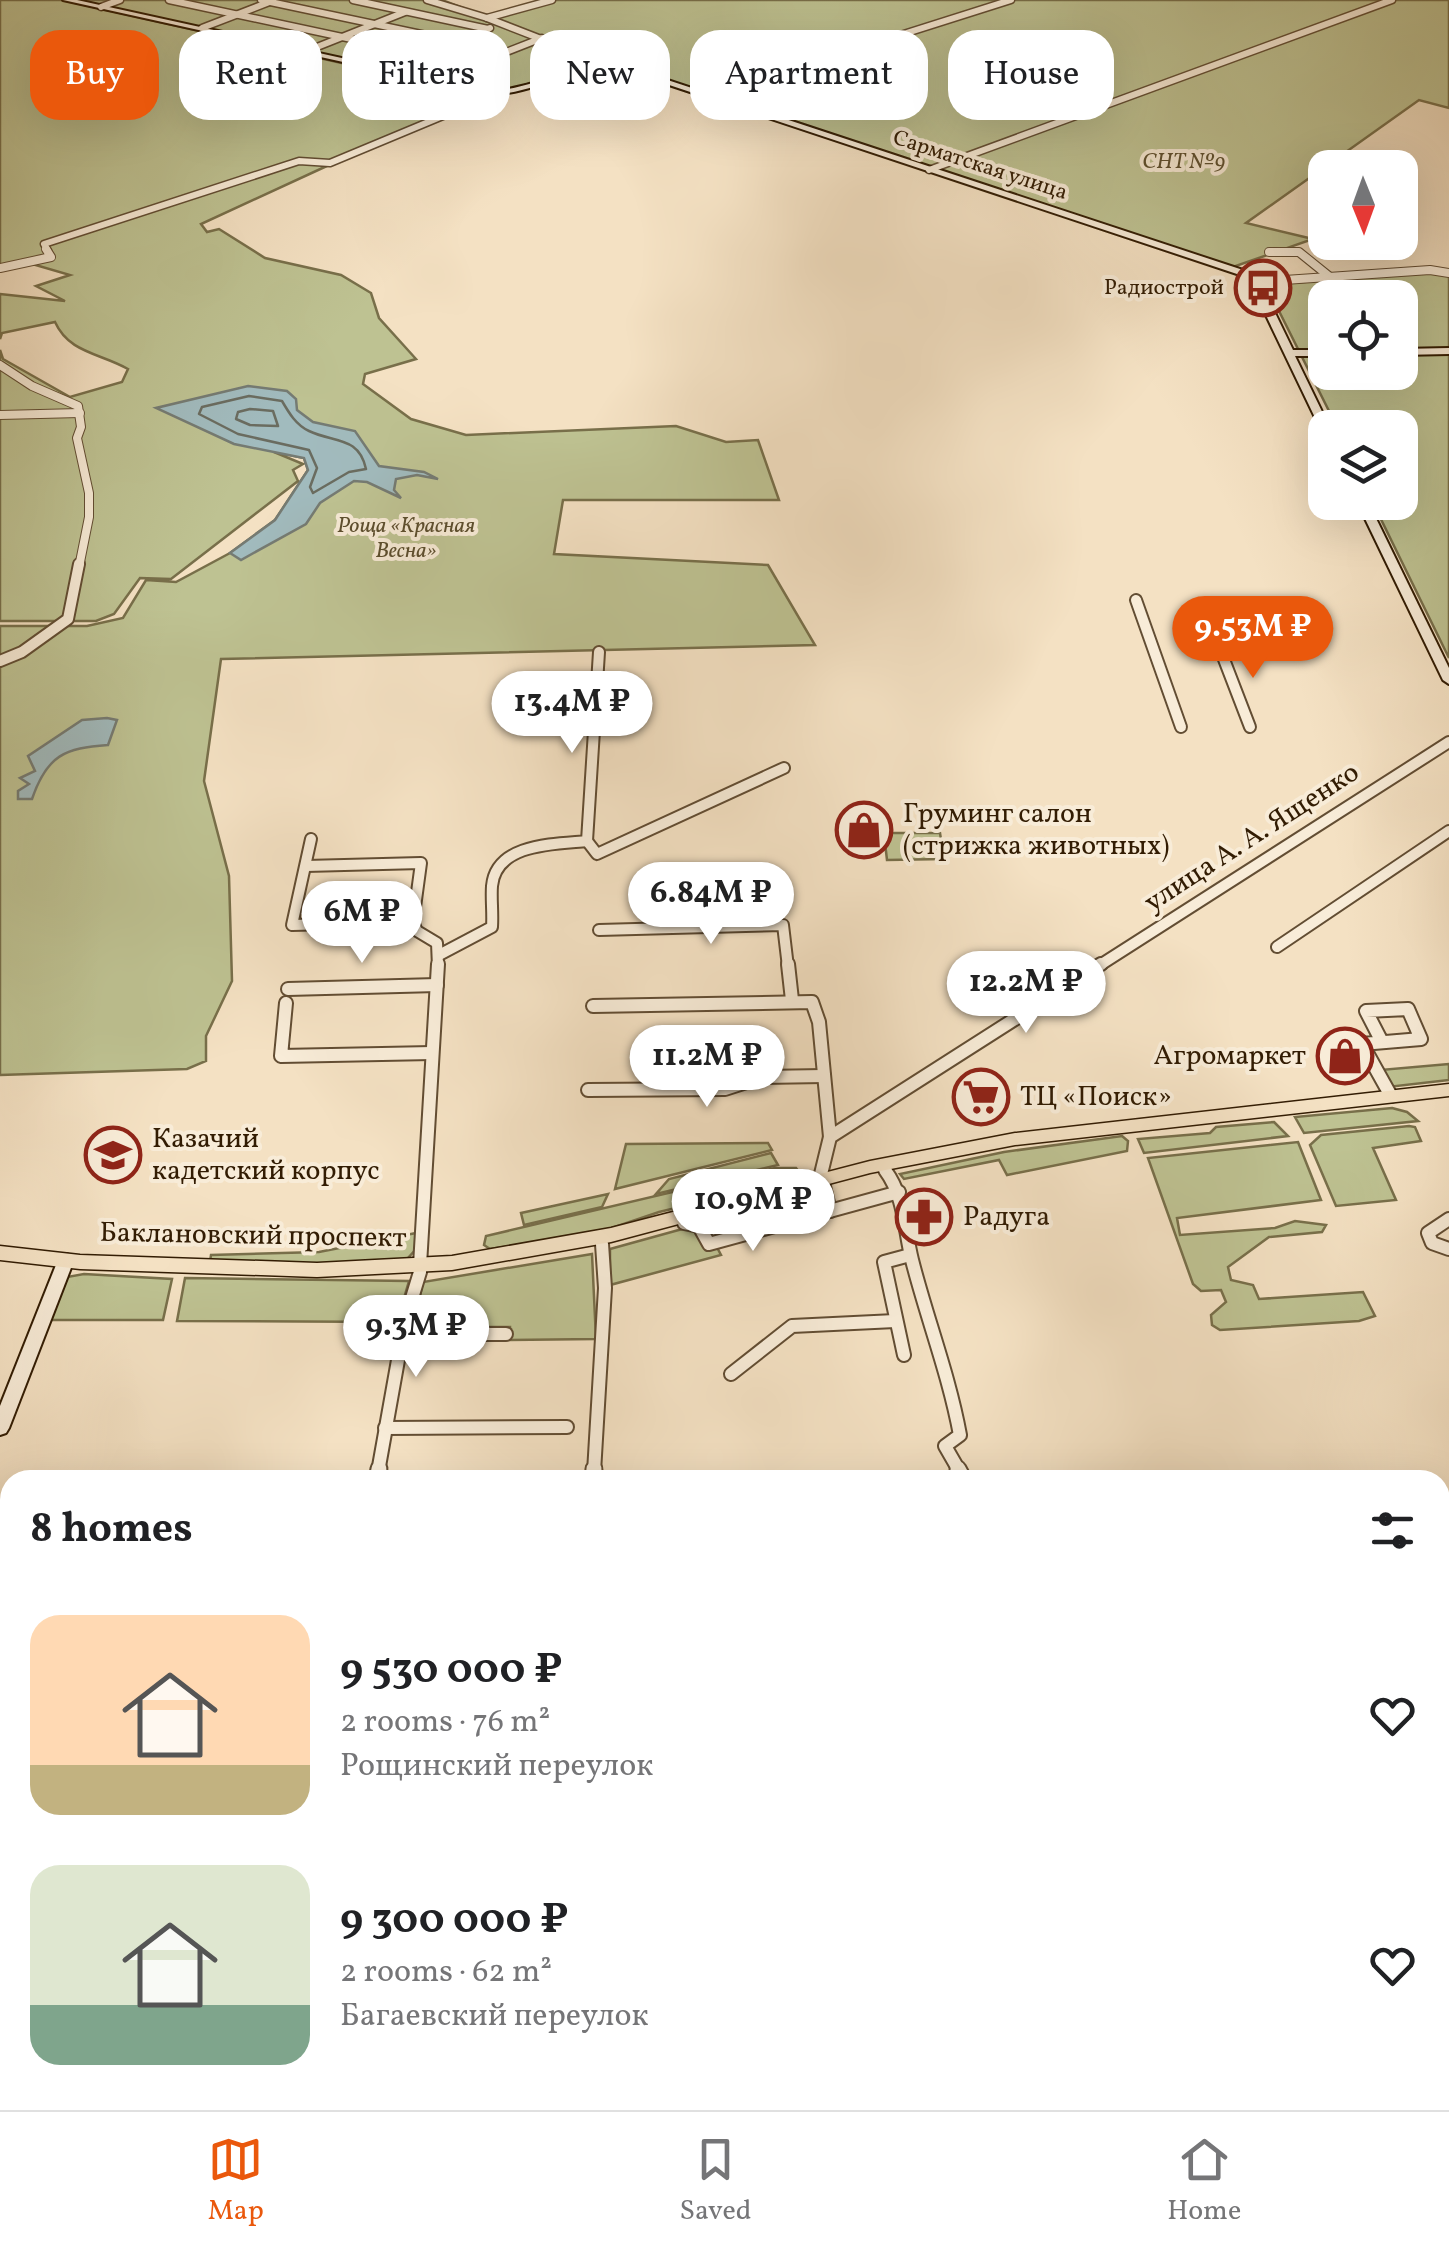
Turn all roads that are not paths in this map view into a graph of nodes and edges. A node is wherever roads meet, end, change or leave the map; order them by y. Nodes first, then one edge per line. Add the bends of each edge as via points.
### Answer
1 (67, 0) edge
2 (120, 0) edge
3 (169, 0) edge
4 (261, 0) edge
5 (354, 0) edge
6 (426, 0) edge
7 (552, 0) edge
8 (1010, 0) edge
9 (1392, 0) edge
10 (273, 1) edge
11 (100, 7) junction
12 (407, 11) junction
13 (238, 15) junction
14 (487, 18) junction
15 (375, 24) junction
16 (502, 24) junction
17 (202, 28) junction
18 (488, 29) joint
19 (211, 30) edge
20 (360, 30) edge
21 (403, 30) edge
22 (916, 30) edge
23 (530, 34) edge
24 (342, 37) joint
25 (322, 46) edge
26 (433, 120) edge
27 (780, 120) edge
28 (929, 170) junction
29 (1270, 252) dead end
30 (0, 268) edge
31 (1449, 273) edge
32 (1330, 277) junction
33 (1255, 282) junction
34 (1418, 352) edge
35 (1449, 352) edge
36 (1293, 353) dead end
37 (1308, 353) edge
38 (0, 366) edge
39 (1316, 410) edge
40 (80, 412) junction
41 (0, 414) edge
42 (1371, 520) edge
43 (1136, 600) dead end
44 (1220, 649) dead end
45 (599, 652) dead end
46 (0, 661) edge
47 (1449, 680) edge
48 (1181, 727) dead end
49 (1250, 727) dead end
50 (1449, 742) edge
51 (784, 768) dead end
52 (1449, 831) edge
53 (311, 839) dead end
54 (586, 841) junction
55 (306, 866) junction
56 (413, 922) junction
57 (599, 930) dead end
58 (1277, 947) dead end
59 (439, 955) junction
60 (436, 984) junction
61 (288, 989) dead end
62 (792, 1000) junction
63 (286, 1004) dead end
64 (594, 1006) dead end
65 (1382, 1042) junction
66 (432, 1053) junction
67 (824, 1076) junction
68 (588, 1090) dead end
69 (1449, 1093) edge
70 (1391, 1096) junction
71 (1130, 1126) junction
72 (830, 1138) junction
73 (884, 1170) junction
74 (821, 1183) junction
75 (899, 1192) junction
76 (830, 1211) junction
77 (1449, 1220) edge
78 (684, 1223) junction
79 (602, 1244) junction
80 (1449, 1249) edge
81 (0, 1254) edge
82 (910, 1255) junction
83 (63, 1264) junction
84 (0, 1266) edge
85 (420, 1268) junction
86 (895, 1321) junction
87 (403, 1334) junction
88 (506, 1334) dead end
89 (904, 1355) dead end
90 (731, 1374) dead end
91 (566, 1427) dead end
92 (0, 1428) edge
93 (385, 1428) junction
94 (379, 1470) edge
95 (594, 1470) edge
96 (958, 1470) edge

1 - 11 main road
2 - 11 street
3 - 13 street
4 - 10 street
5 - 12 street
6 - 14 street
7 - 14 street
8 - 22 street
9 - 28 street
10 - 13 street
10 - 15 street
11 - 17 main road
12 - 15 street
12 - 18 street
13 - 17 street
13 - 24 street
14 - 16 street
15 - 20 street
15 - 21 street
16 - 18 street
16 - 23 street
17 - 19 main road
24 - 25 street
26 - 30 street via 330,163 298,161 44,244 51,257
27 - 28 main road, Сарматская улица
28 - 33 main road, Сарматская улица
29 - 32 street via 1300,252
31 - 32 street
32 - 33 street
33 - 39 main road
34 - 35 main road
36 - 37 main road
38 - 40 street
40 - 41 street
40 - 46 street via 89,517 68,619
42 - 47 main road
43 - 48 street
44 - 49 street
45 - 54 street
50 - 72 street, улица А. А. Ященко
51 - 54 street via 597,854
52 - 58 street
53 - 55 street
54 - 59 street via 530,848 504,860 491,883 492,927
55 - 56 street via 422,863
55 - 56 street via 292,926
56 - 59 street via 437,943
57 - 62 street via 783,925
59 - 60 street
60 - 61 street
60 - 66 street
62 - 64 street
62 - 67 street via 812,1002
63 - 66 street via 281,1056
65 - 65 street via 1422,1039 1408,1009 1366,1010
65 - 70 street via 1362,1044
66 - 85 street
67 - 68 street via 762,1077 725,1089
67 - 72 street
69 - 70 main road, Баклановский проспект
69 - 71 main road, Баклановский проспект
70 - 71 main road, Баклановский проспект
71 - 73 main road, Баклановский проспект
71 - 74 main road, Баклановский проспект via 961,1148
72 - 74 street via 819,1157
73 - 74 main road, Баклановский проспект
73 - 75 street
74 - 76 street
74 - 78 main road, Баклановский проспект
74 - 85 main road, Баклановский проспект via 611,1235
75 - 76 street
75 - 82 street
76 - 78 street via 708,1244 699,1226
77 - 80 street via 1428,1233 1432,1243
78 - 79 main road, Баклановский проспект
79 - 85 main road, Баклановский проспект via 506,1263
79 - 95 street
81 - 83 main road, Баклановский проспект
82 - 86 street via 884,1262
82 - 96 street via 952,1384 960,1435 945,1446
83 - 84 main road, Баклановский проспект
83 - 85 main road, Баклановский проспект via 316,1276
83 - 92 main road
85 - 87 street
86 - 89 street
86 - 90 street via 792,1326
87 - 88 street
87 - 93 street
91 - 93 street
93 - 94 street

